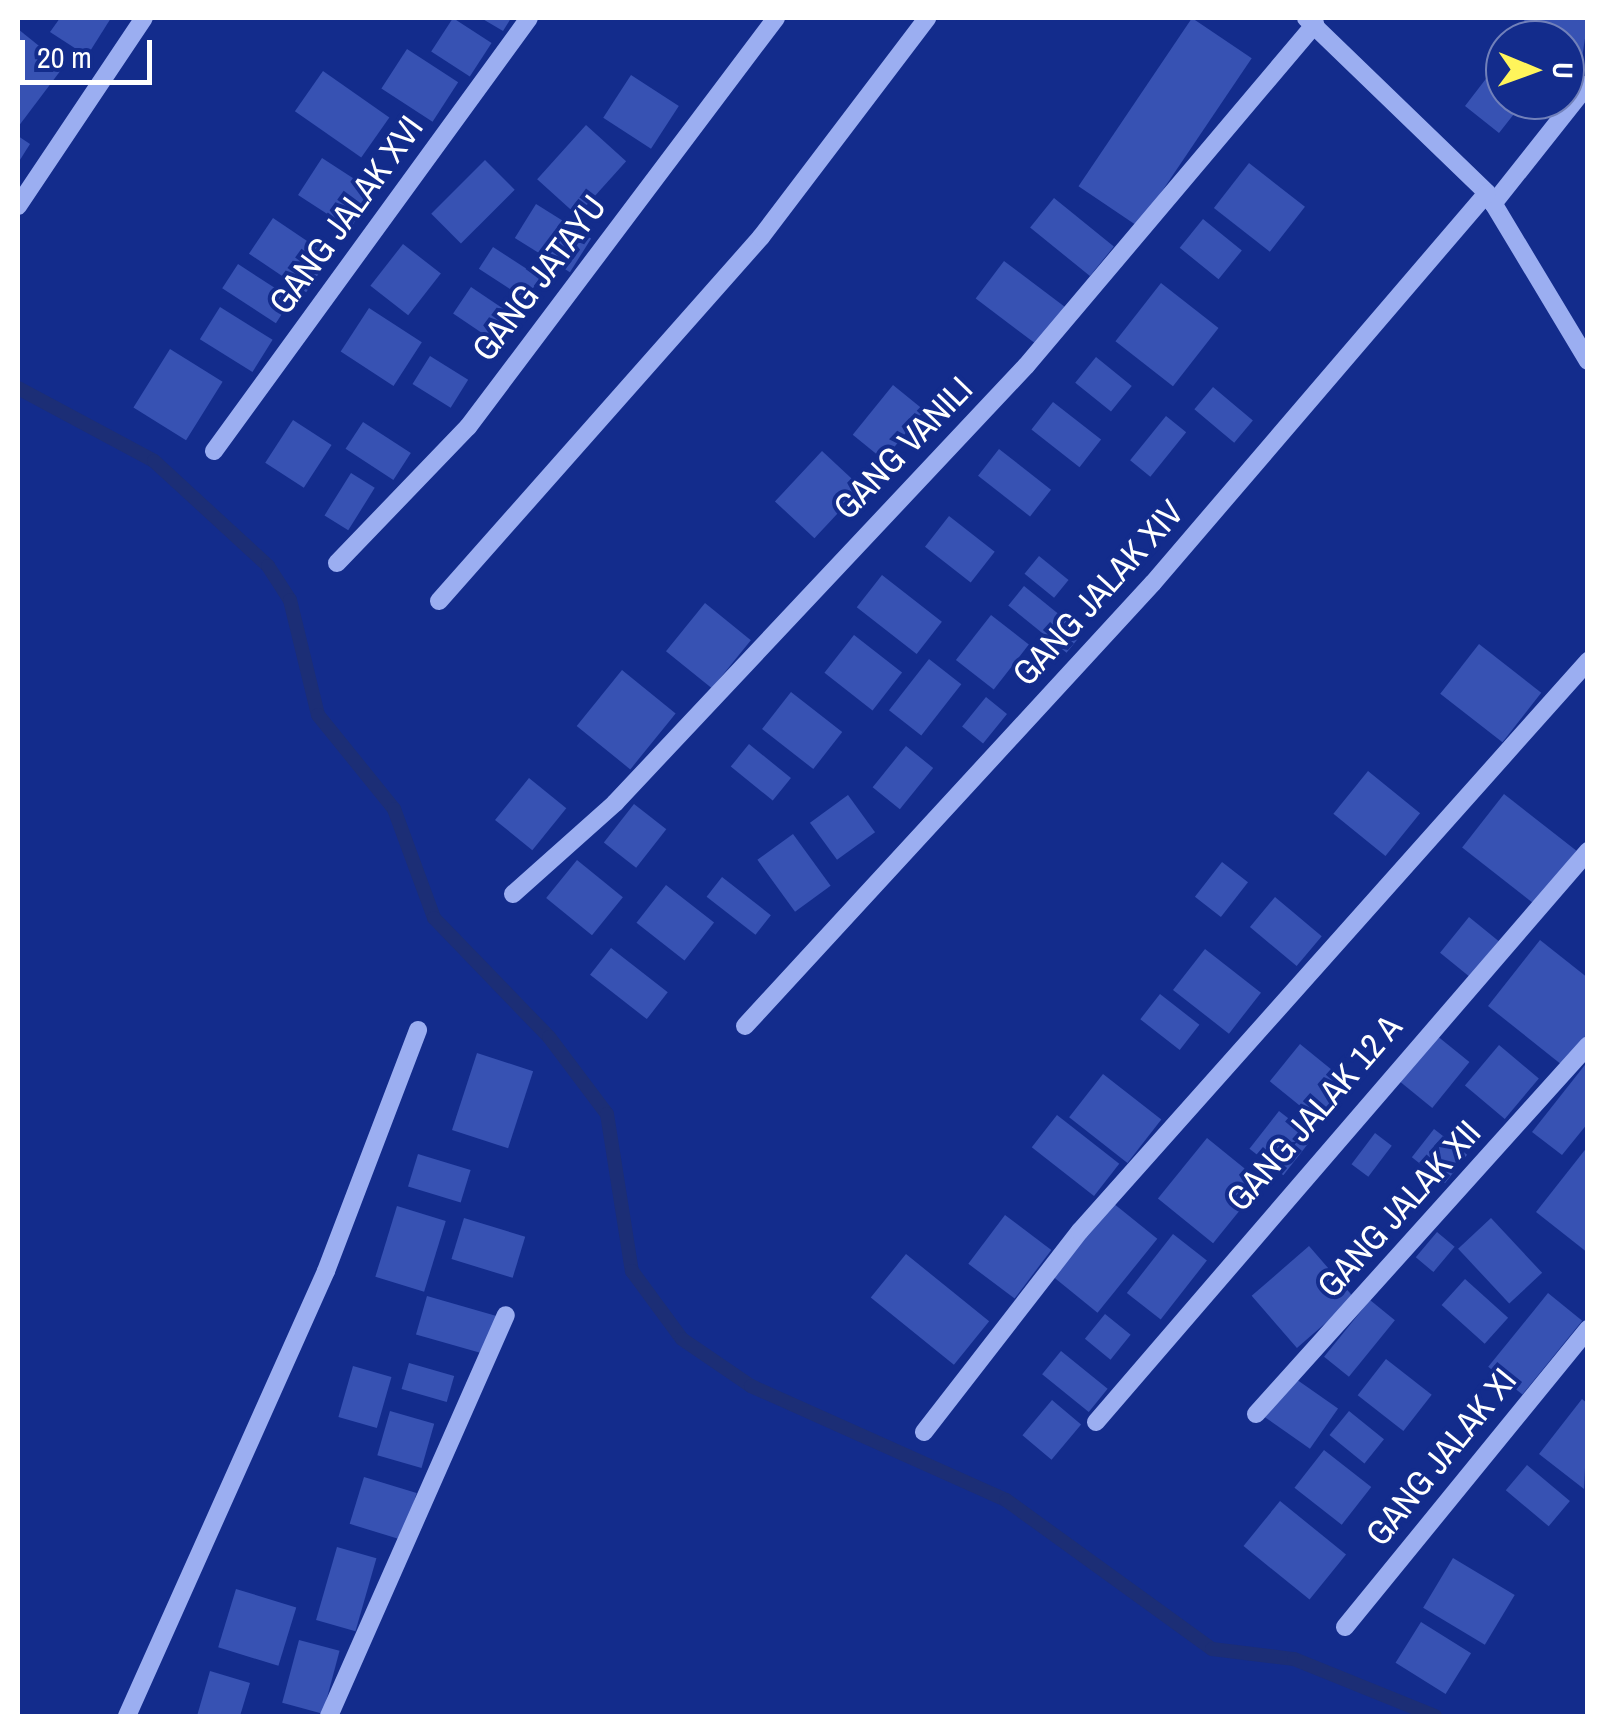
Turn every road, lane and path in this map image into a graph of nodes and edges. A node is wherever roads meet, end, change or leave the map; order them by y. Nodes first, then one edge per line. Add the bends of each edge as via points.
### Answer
1 (144, 18) edge
2 (529, 18) edge
3 (776, 18) edge
4 (927, 18) edge
5 (1310, 21) edge
6 (1588, 84) edge
7 (1490, 199) junction
8 (18, 206) edge
9 (1588, 362) edge
10 (214, 451) dead end
11 (337, 563) dead end
12 (439, 601) dead end
13 (1588, 661) edge
14 (1588, 851) edge
15 (513, 894) dead end
16 (746, 1026) dead end
17 (418, 1030) dead end
18 (1588, 1045) edge
19 (506, 1315) dead end
20 (1588, 1329) edge
21 (1256, 1414) dead end
22 (1096, 1422) dead end
23 (924, 1432) dead end
24 (1345, 1627) dead end
25 (126, 1716) edge
26 (329, 1716) edge

1 - 8 street
2 - 10 street, GANG JALAK XVI
3 - 11 street, GANG JATAYU via 468,427
4 - 12 street via 762,237
5 - 7 street
5 - 15 street, GANG VANILI via 1026,366 615,803
6 - 7 street, GANG JALAK XIV
7 - 9 street
7 - 16 street, GANG JALAK XIV via 1153,583
13 - 23 street via 1080,1231
14 - 22 street, GANG JALAK 12 A
17 - 25 street via 326,1272
18 - 21 street, GANG JALAK XII
19 - 26 street
20 - 24 street, GANG JALAK XI

